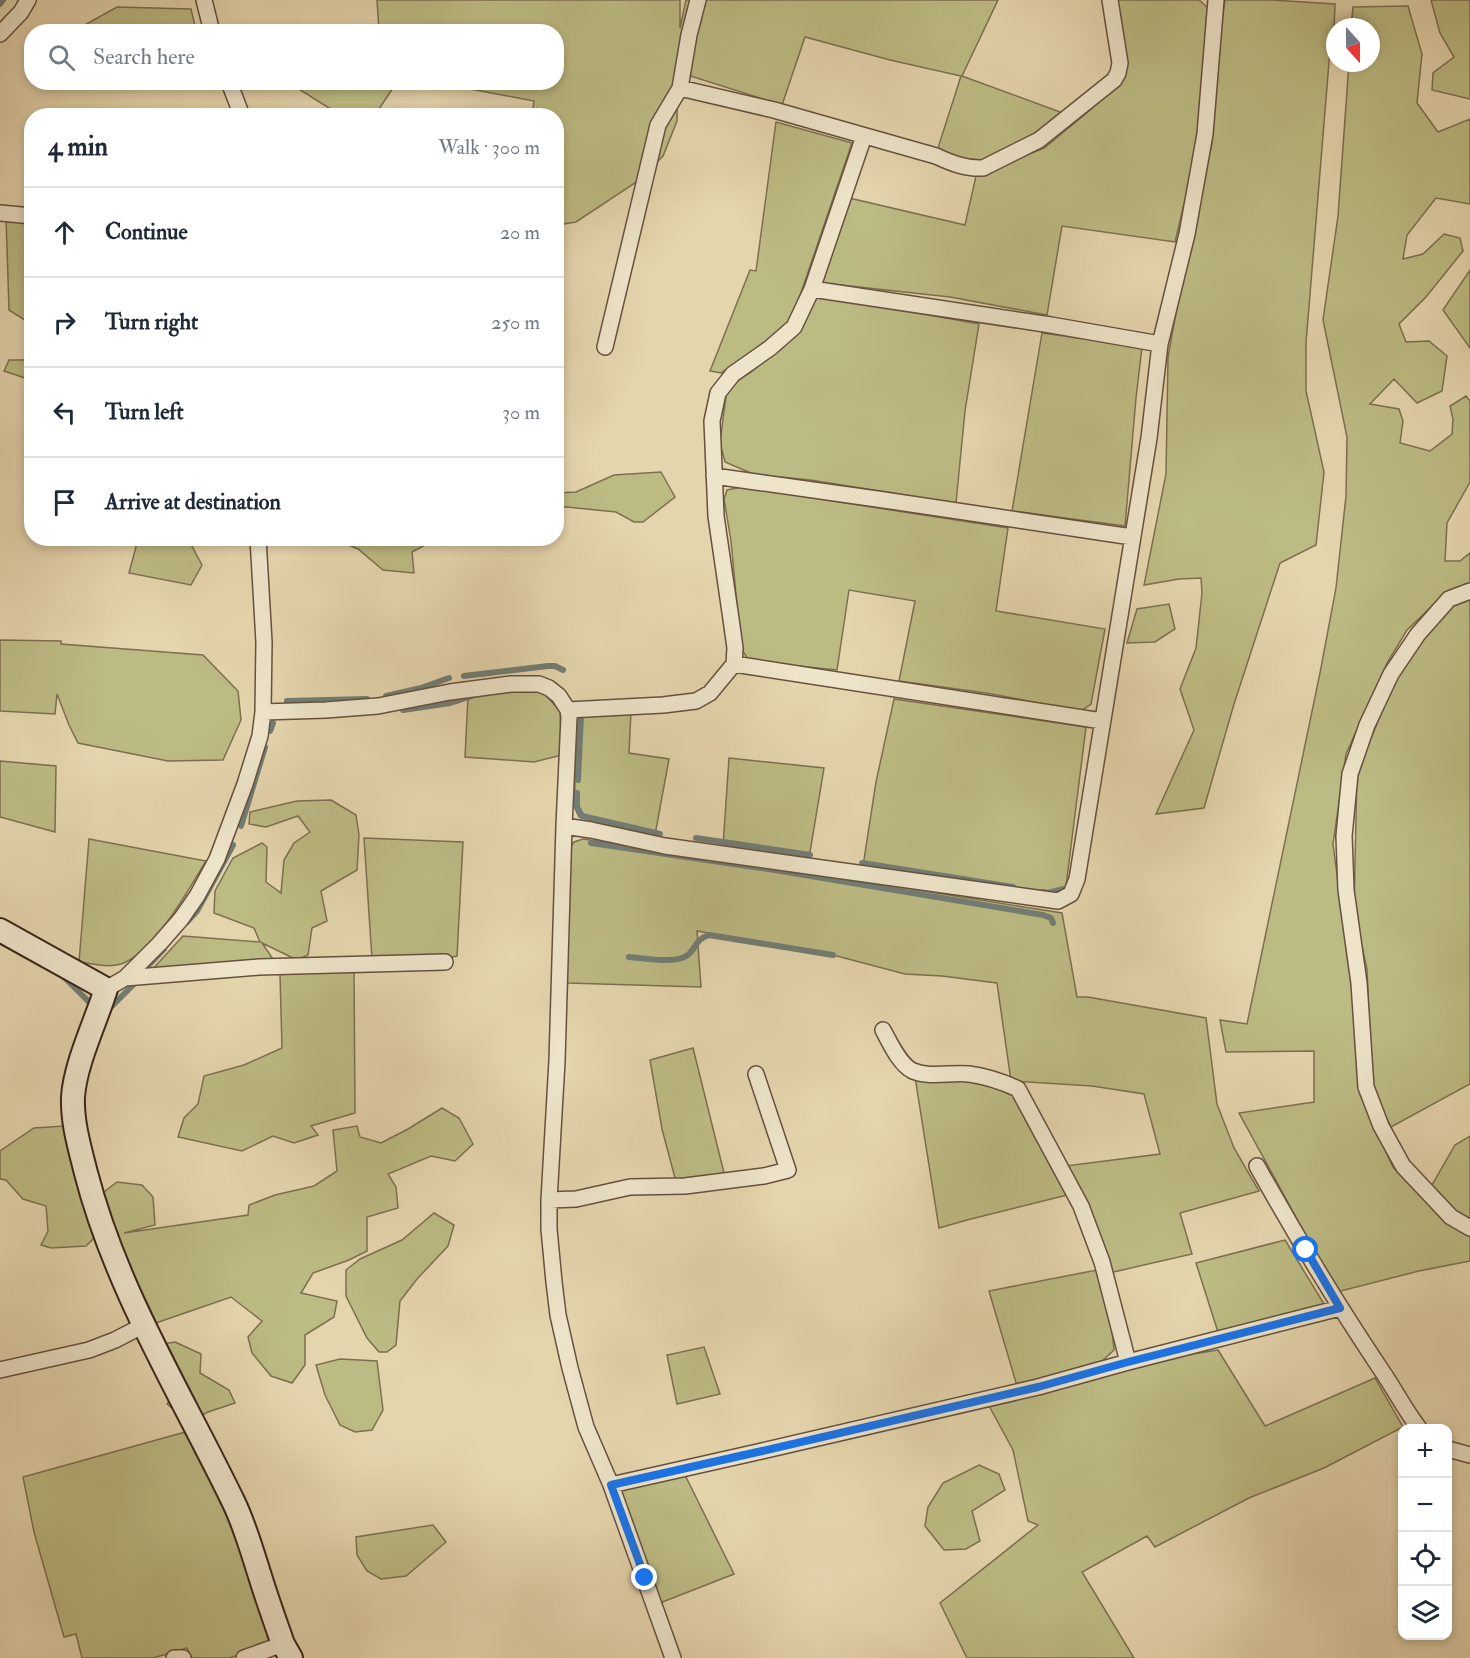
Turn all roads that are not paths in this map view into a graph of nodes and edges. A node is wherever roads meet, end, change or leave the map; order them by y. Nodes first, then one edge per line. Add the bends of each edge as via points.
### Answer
1 (28, 0) edge
2 (204, 0) edge
3 (698, 0) edge
4 (1110, 0) edge
5 (1216, 0) edge
6 (210, 24) edge
7 (0, 34) edge
8 (680, 88) junction
9 (232, 90) edge
10 (239, 108) edge
11 (864, 136) junction
12 (0, 213) edge
13 (24, 215) edge
14 (812, 289) junction
15 (1160, 344) junction
16 (605, 347) dead end
17 (714, 476) junction
18 (1132, 537) junction
19 (258, 546) edge
20 (1470, 591) edge
21 (734, 664) junction
22 (568, 710) junction
23 (263, 712) junction
24 (1102, 721) junction
25 (564, 826) junction
26 (0, 930) edge
27 (445, 962) dead end
28 (116, 983) junction
29 (883, 1030) dead end
30 (756, 1074) dead end
31 (1257, 1166) dead end
32 (549, 1200) junction
33 (1470, 1228) edge
34 (1340, 1308) junction
35 (144, 1325) junction
36 (1128, 1362) junction
37 (0, 1370) edge
38 (1416, 1424) edge
39 (1452, 1450) edge
40 (1470, 1455) edge
41 (611, 1485) junction
42 (287, 1651) edge
43 (174, 1658) edge
44 (183, 1658) edge
45 (244, 1658) edge
46 (673, 1658) edge

1 - 7 street
2 - 6 street
3 - 8 street
4 - 11 street via 1120,63 1118,73 1039,140 991,165 974,169
5 - 15 street via 1205,134 1187,234
8 - 11 street
8 - 16 street via 658,125
9 - 10 street
11 - 14 street
12 - 13 street
14 - 15 street
14 - 17 street via 794,327 734,374 718,393 712,421
15 - 18 street
17 - 18 street
17 - 21 street
18 - 24 street
19 - 23 street
20 - 33 street via 1449,599 1418,634 1391,674 1366,725 1350,774 1344,836 1366,1087 1403,1166 1451,1217
21 - 22 street via 710,693 696,701
21 - 24 street
22 - 23 street via 549,688 511,684 378,706
22 - 25 street
23 - 28 street via 245,784 210,874 181,919
24 - 25 street via 1077,879 1071,894 1058,901 665,846
25 - 32 street
26 - 28 street
27 - 28 street via 259,967
28 - 35 street via 76,1077 74,1114 100,1222
29 - 36 street via 898,1057 912,1070 969,1074 1018,1089 1082,1206 1102,1262
30 - 32 street via 788,1170 685,1186 630,1187 576,1199
31 - 34 street
32 - 41 street via 558,1315 586,1427
34 - 36 street
34 - 38 street
35 - 37 street via 89,1350
35 - 42 street via 235,1505
36 - 41 street via 1038,1387
39 - 40 street
41 - 46 street
42 - 45 street
43 - 44 street

